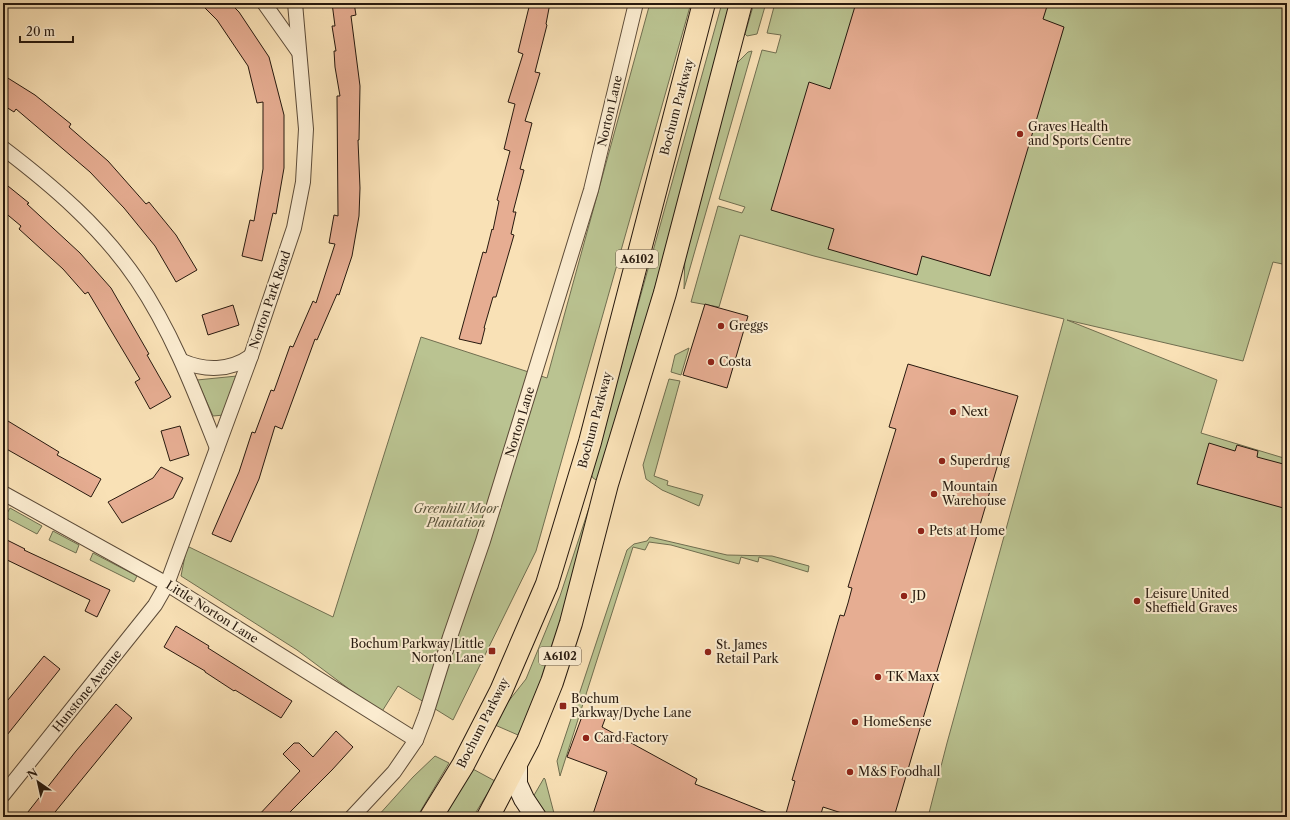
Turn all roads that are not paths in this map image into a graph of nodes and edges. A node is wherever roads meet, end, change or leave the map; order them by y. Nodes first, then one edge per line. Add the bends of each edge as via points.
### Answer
1 (264, 3) edge
2 (295, 3) edge
3 (636, 3) edge
4 (704, 3) edge
5 (741, 3) edge
6 (300, 53) junction
7 (3, 148) edge
8 (251, 356) junction
9 (182, 361) junction
10 (217, 448) junction
11 (3, 493) edge
12 (167, 584) junction
13 (416, 740) junction
14 (517, 765) junction
15 (3, 795) edge
16 (352, 817) edge
17 (432, 817) edge
18 (488, 817) edge
19 (536, 817) edge

1 - 6 street
2 - 6 street, Norton Park Road
3 - 13 street, Norton Lane via 591,190 483,541
4 - 17 highway, Bochum Parkway / A6102 via 588,448 547,584 501,691
5 - 14 highway, A6102 via 665,293 605,491 570,623 552,682
6 - 8 street, Norton Park Road via 306,129 303,182 294,228
7 - 9 street via 71,203 107,242 137,280
8 - 9 street via 237,364 218,368 196,366
8 - 10 street, Norton Park Road
9 - 10 street
10 - 12 street, Norton Park Road
11 - 12 street, Little Norton Lane
12 - 13 street, Little Norton Lane
12 - 15 street, Hunstone Avenue via 145,617
13 - 16 street, Norton Lane via 394,772
14 - 18 highway, A6102
14 - 19 street via 516,784

